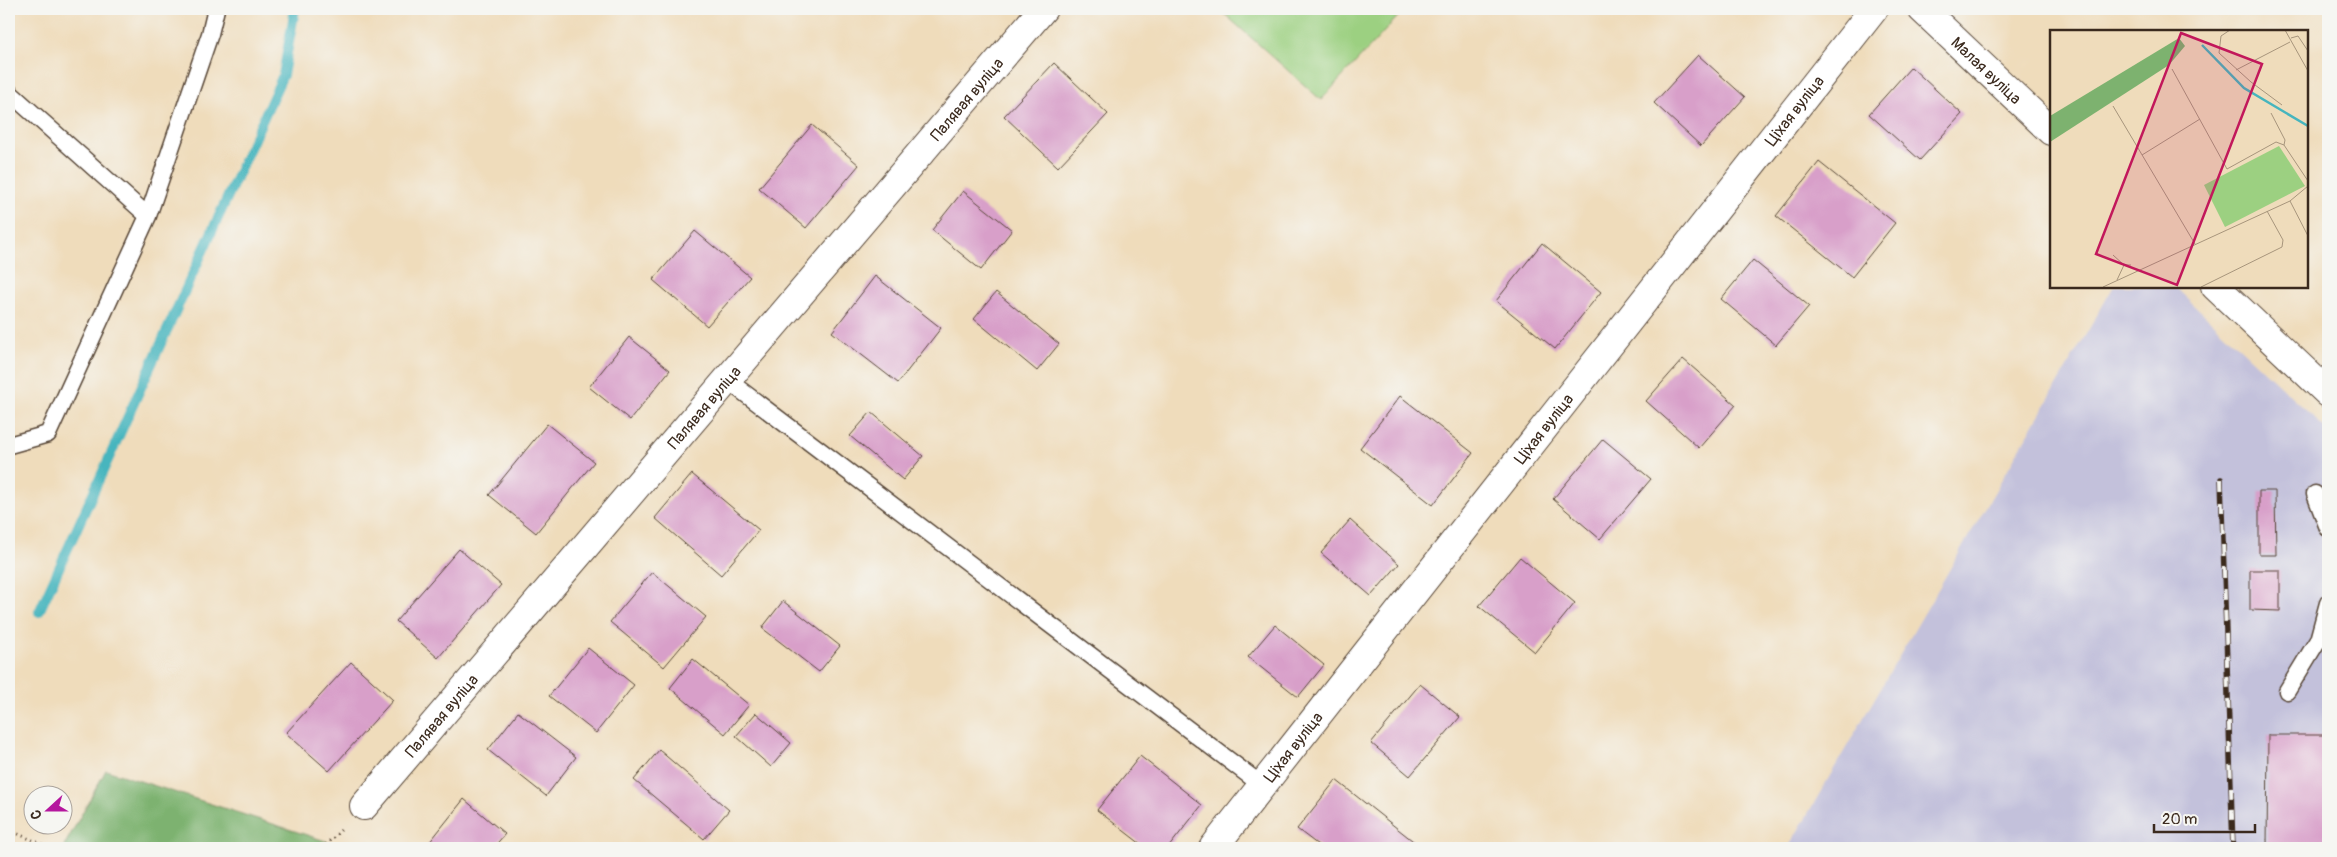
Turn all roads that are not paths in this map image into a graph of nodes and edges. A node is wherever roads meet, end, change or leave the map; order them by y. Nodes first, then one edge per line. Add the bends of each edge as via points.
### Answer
1 (216, 9) edge
2 (1043, 9) edge
3 (1874, 9) edge
4 (1922, 9) edge
5 (9, 92) edge
6 (2050, 130) edge
7 (148, 216) junction
8 (2217, 288) edge
9 (726, 379) junction
10 (2328, 394) edge
11 (9, 445) edge
12 (2315, 494) dead end
13 (2328, 528) edge
14 (2328, 603) edge
15 (2287, 690) dead end
16 (1262, 786) junction
17 (364, 806) dead end
18 (1213, 848) edge

1 - 7 lane
2 - 9 street, Палявая вуліца
3 - 16 street, Ціхая вуліца
4 - 6 street, Малая вуліца
5 - 7 lane
7 - 11 lane via 48,434
8 - 10 street
9 - 16 lane
9 - 17 street, Палявая вуліца
12 - 13 lane
14 - 15 lane via 2318,640
16 - 18 street, Ціхая вуліца

